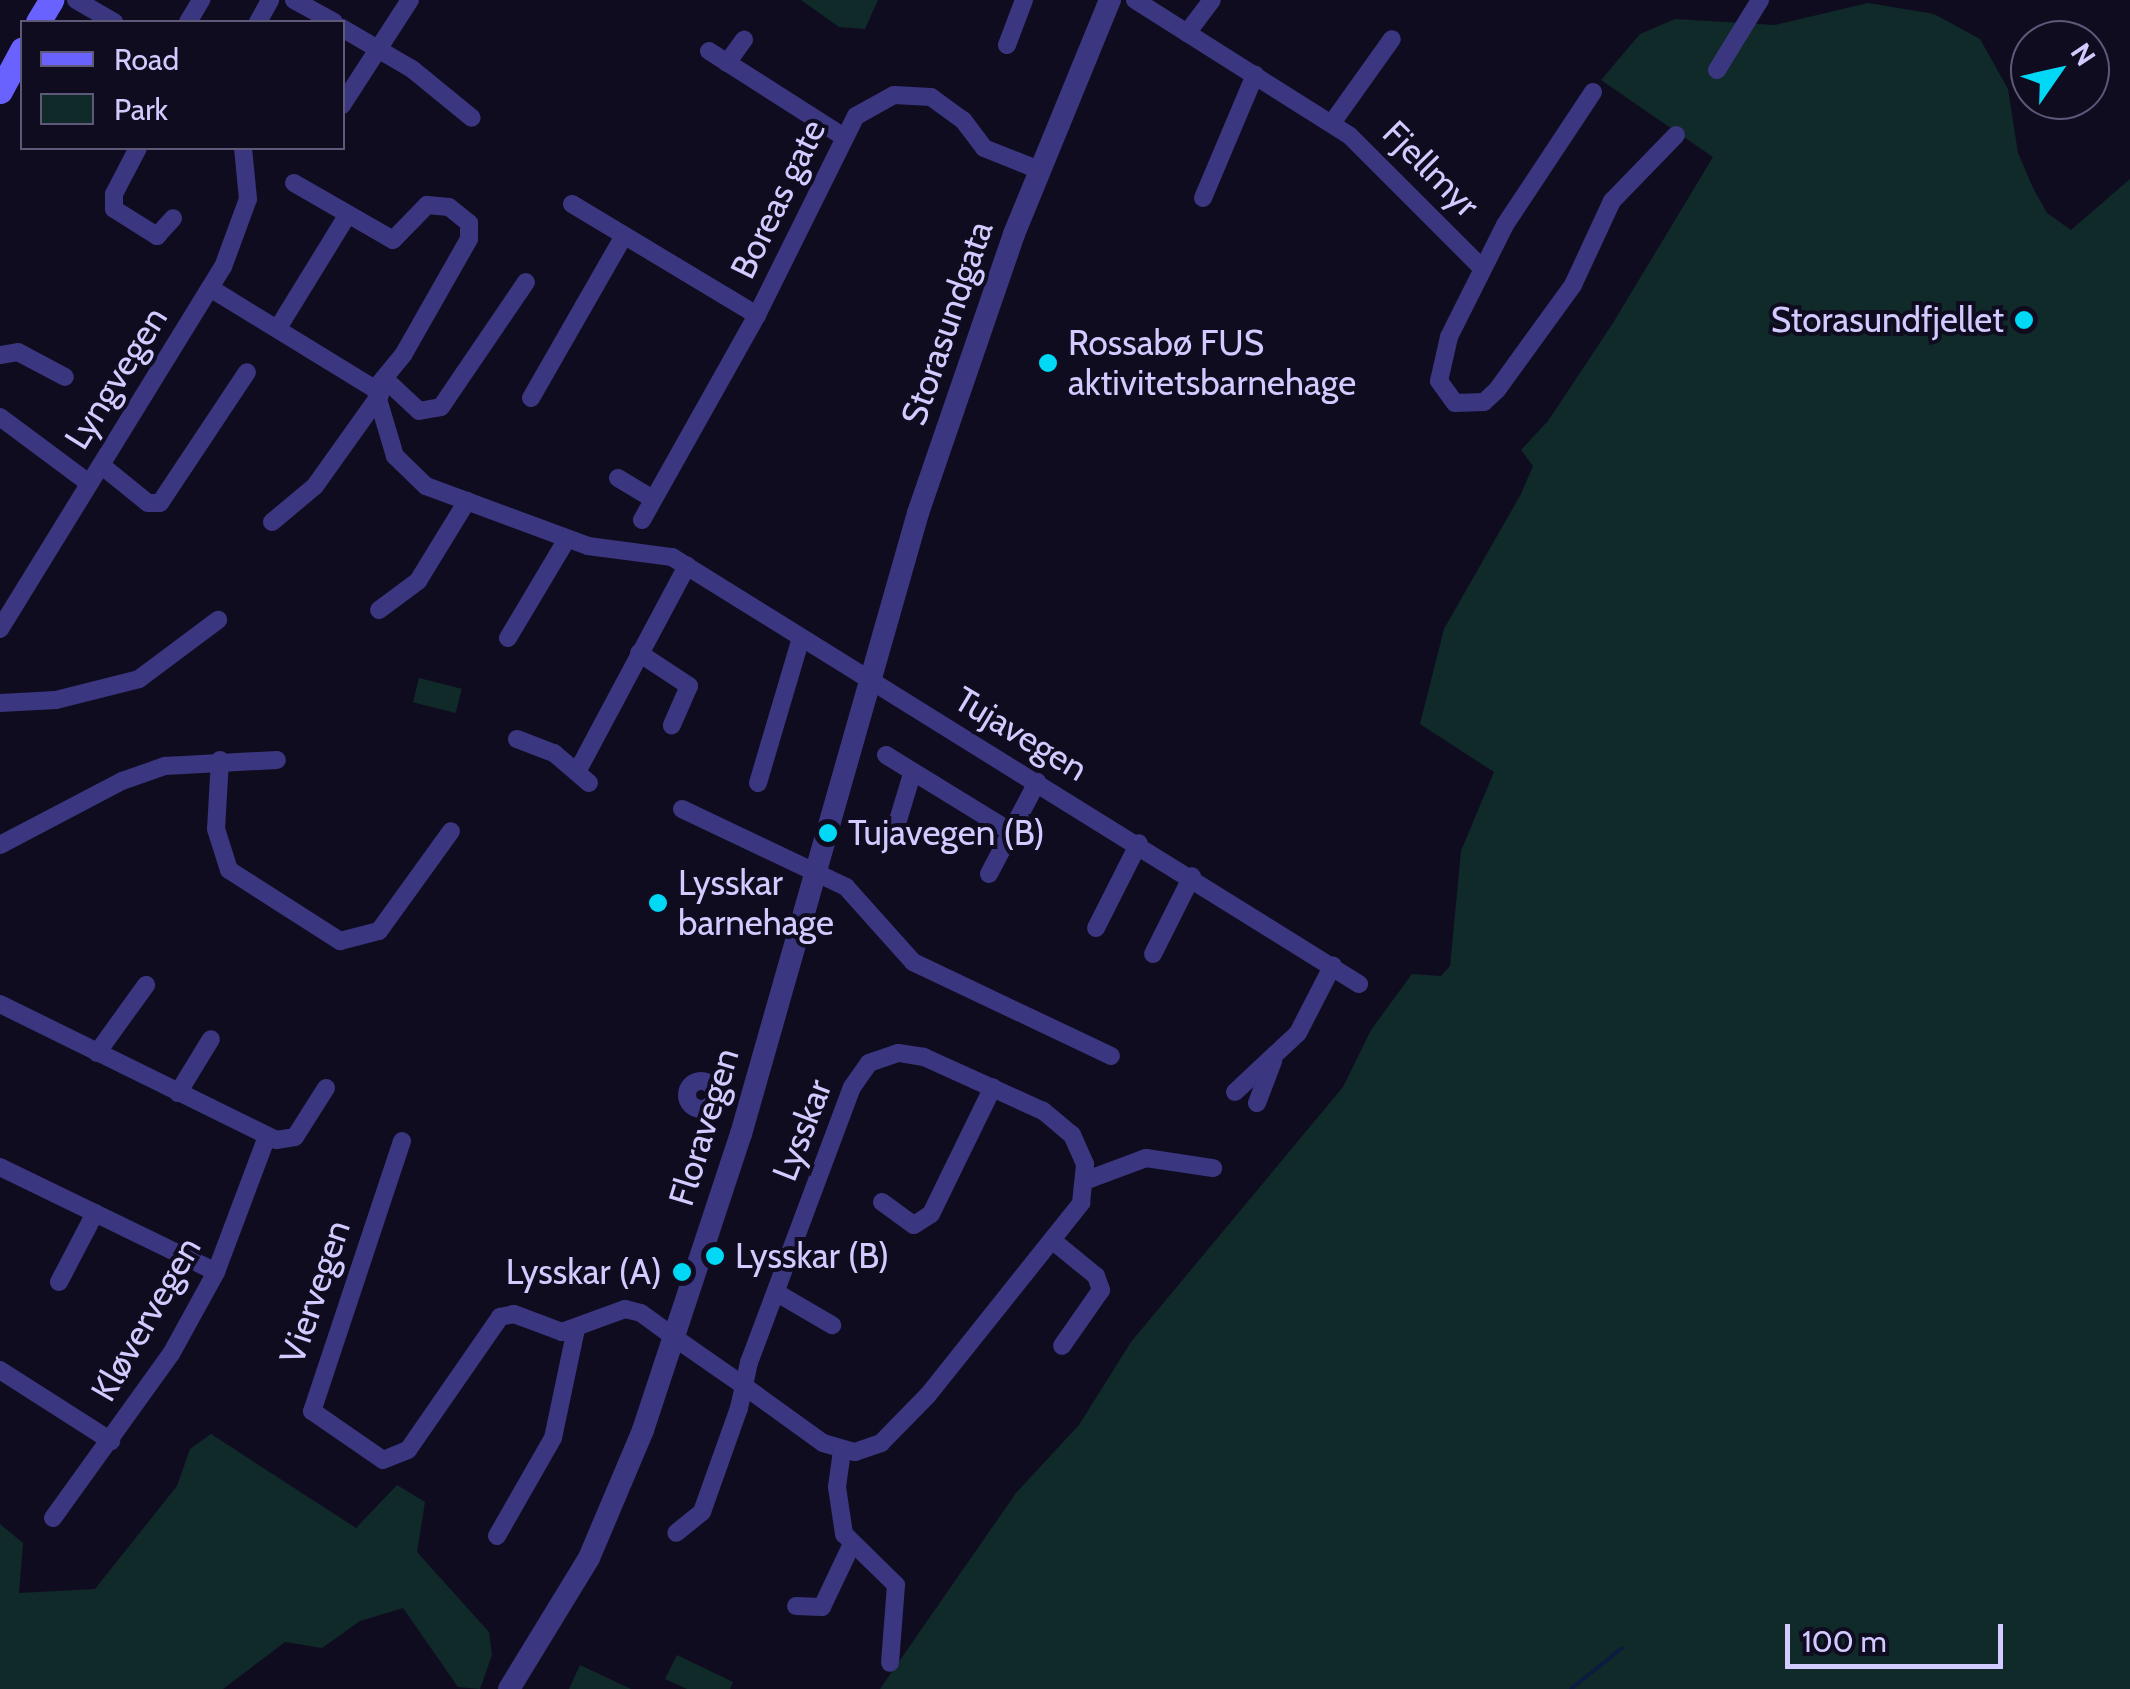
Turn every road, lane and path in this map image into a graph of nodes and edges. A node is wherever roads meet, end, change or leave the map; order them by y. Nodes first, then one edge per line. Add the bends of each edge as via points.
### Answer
1 (76, 0) edge
2 (294, 0) edge
3 (410, 0) edge
4 (1024, 0) edge
5 (1110, 0) edge
6 (1135, 0) edge
7 (1212, 0) edge
8 (1760, 0) edge
9 (111, 20) edge
10 (330, 20) edge
11 (345, 30) edge
12 (1186, 33) junction
13 (1392, 39) dead end
14 (744, 40) dead end
15 (1008, 45) dead end
16 (377, 47) junction
17 (710, 51) dead end
18 (20, 54) edge
19 (727, 63) junction
20 (1717, 70) dead end
21 (1255, 75) junction
22 (0, 90) edge
23 (1593, 92) dead end
24 (345, 100) edge
25 (472, 118) dead end
26 (1332, 122) junction
27 (841, 135) junction
28 (1676, 135) dead end
29 (137, 150) edge
30 (243, 150) edge
31 (1039, 170) junction
32 (294, 182) dead end
33 (1203, 198) dead end
34 (572, 204) dead end
35 (346, 216) junction
36 (173, 218) dead end
37 (622, 239) junction
38 (1481, 267) junction
39 (526, 282) dead end
40 (210, 288) junction
41 (757, 315) junction
42 (278, 328) junction
43 (0, 356) edge
44 (246, 372) dead end
45 (64, 377) dead end
46 (380, 388) junction
47 (531, 398) dead end
48 (0, 417) edge
49 (100, 465) junction
50 (618, 478) dead end
51 (90, 483) junction
52 (653, 500) junction
53 (468, 501) junction
54 (642, 520) dead end
55 (272, 522) dead end
56 (566, 539) junction
57 (687, 566) junction
58 (379, 610) dead end
59 (218, 620) dead end
60 (0, 630) edge
61 (508, 638) dead end
62 (801, 638) junction
63 (638, 653) junction
64 (869, 678) junction
65 (0, 703) edge
66 (672, 725) dead end
67 (517, 739) dead end
68 (886, 754) dead end
69 (220, 760) junction
70 (278, 760) dead end
71 (912, 774) junction
72 (1037, 782) junction
73 (758, 783) dead end
74 (682, 810) dead end
75 (896, 826) dead end
76 (451, 831) dead end
77 (1011, 832) junction
78 (1139, 844) junction
79 (0, 845) edge
80 (813, 868) junction
81 (989, 874) dead end
82 (1192, 876) junction
83 (1096, 928) dead end
84 (1153, 954) dead end
85 (1334, 965) junction
86 (1359, 984) dead end
87 (146, 985) dead end
88 (0, 1004) edge
89 (211, 1039) dead end
90 (97, 1052) junction
91 (1111, 1056) dead end
92 (1274, 1060) junction
93 (326, 1088) dead end
94 (994, 1088) junction
95 (1235, 1092) dead end
96 (178, 1093) junction
97 (1257, 1103) dead end
98 (267, 1136) junction
99 (402, 1141) dead end
100 (0, 1167) edge
101 (1213, 1168) dead end
102 (1087, 1180) junction
103 (882, 1202) dead end
104 (96, 1213) junction
105 (1052, 1240) junction
106 (216, 1272) junction
107 (58, 1282) dead end
108 (777, 1292) junction
109 (832, 1324) dead end
110 (576, 1329) junction
111 (675, 1338) junction
112 (1062, 1346) dead end
113 (0, 1370) edge
114 (744, 1386) junction
115 (110, 1441) junction
116 (842, 1451) junction
117 (53, 1518) dead end
118 (676, 1533) dead end
119 (497, 1536) dead end
120 (851, 1546) junction
121 (796, 1606) dead end
122 (890, 1663) dead end
123 (509, 1689) edge

1 - 9 street
2 - 10 street
3 - 16 street
4 - 15 street
5 - 31 street, Storasundgata
6 - 12 street, Fjellmyr
7 - 12 street
8 - 20 street
11 - 16 street
12 - 21 street, Fjellmyr
13 - 26 street, Fjellmyr
14 - 19 street
16 - 24 street
16 - 25 street
17 - 19 street
18 - 22 main road
19 - 27 street
21 - 26 street, Fjellmyr
21 - 33 street
23 - 38 street
26 - 38 street, Fjellmyr via 1381,162
27 - 31 street, Boreas gate via 874,104 912,93 951,109 984,148
27 - 41 street, Boreas gate
28 - 38 street via 1612,201 1574,286 1497,390 1470,406 1444,394 1440,363
29 - 36 street via 114,194 114,209 156,236
30 - 40 street, Lyngvegen via 243,222
31 - 64 street, Storasundgata via 954,406
32 - 35 street
34 - 37 street
35 - 42 street
35 - 46 street via 393,240 427,205 450,206 469,223 469,239
37 - 41 street
37 - 47 street
39 - 46 street via 441,408 419,411
40 - 42 street
40 - 49 street, Lyngvegen
41 - 52 street, Boreas gate
42 - 46 street
43 - 45 street via 18,352
44 - 49 street via 160,503 148,504
46 - 53 street, Tujavegen via 395,456 408,473
46 - 55 street via 315,486
48 - 51 street
49 - 51 street, Lyngvegen
50 - 52 street
51 - 60 street, Lyngvegen
52 - 54 street, Boreas gate
53 - 56 street, Tujavegen
53 - 58 street via 418,581
56 - 57 street, Tujavegen via 602,550 651,550
56 - 61 street
57 - 62 street, Tujavegen
57 - 63 street
59 - 65 street via 168,664 115,688
62 - 64 street, Tujavegen
62 - 73 street
63 - 66 street via 689,686
63 - 67 street via 582,772
64 - 72 street, Tujavegen
64 - 80 street, Floravegen
68 - 71 street
69 - 70 street
69 - 76 street via 216,829 229,870 340,941 378,931
69 - 79 street via 165,766 122,781
71 - 75 street
71 - 77 street
72 - 77 street
72 - 78 street, Tujavegen
74 - 80 street
77 - 81 street
78 - 82 street, Tujavegen
78 - 83 street
80 - 91 street via 856,895 913,962
80 - 111 street, Floravegen
82 - 84 street
82 - 85 street, Tujavegen
85 - 86 street, Tujavegen
85 - 92 street via 1308,1018
87 - 90 street
88 - 90 street
89 - 96 street
90 - 96 street
92 - 95 street
92 - 97 street
93 - 98 street via 300,1131 283,1141
94 - 102 street, Lysskar via 1058,1121 1080,1150
94 - 103 street via 923,1222 906,1222
94 - 108 street, Lysskar via 910,1054 870,1063 852,1086
96 - 98 street
98 - 106 street, Kløvervegen
99 - 110 street, Viervegen via 313,1396 312,1411 321,1423 384,1460 398,1459 500,1317 514,1314 562,1332
100 - 104 street
101 - 102 street via 1146,1158
102 - 105 street via 1081,1203
104 - 106 street
104 - 107 street
105 - 112 street via 1096,1276 1100,1290
105 - 116 street via 905,1422 868,1449
106 - 115 street, Kløvervegen via 171,1354
108 - 109 street
108 - 114 street, Lysskar
110 - 111 street via 634,1309
110 - 119 street via 552,1438
111 - 114 street
111 - 123 street, Floravegen via 605,1525
113 - 115 street
114 - 116 street
114 - 118 street, Lysskar via 702,1512
115 - 117 street, Kløvervegen
116 - 120 street via 838,1502
120 - 121 street via 822,1607
120 - 122 street via 886,1568 896,1585

